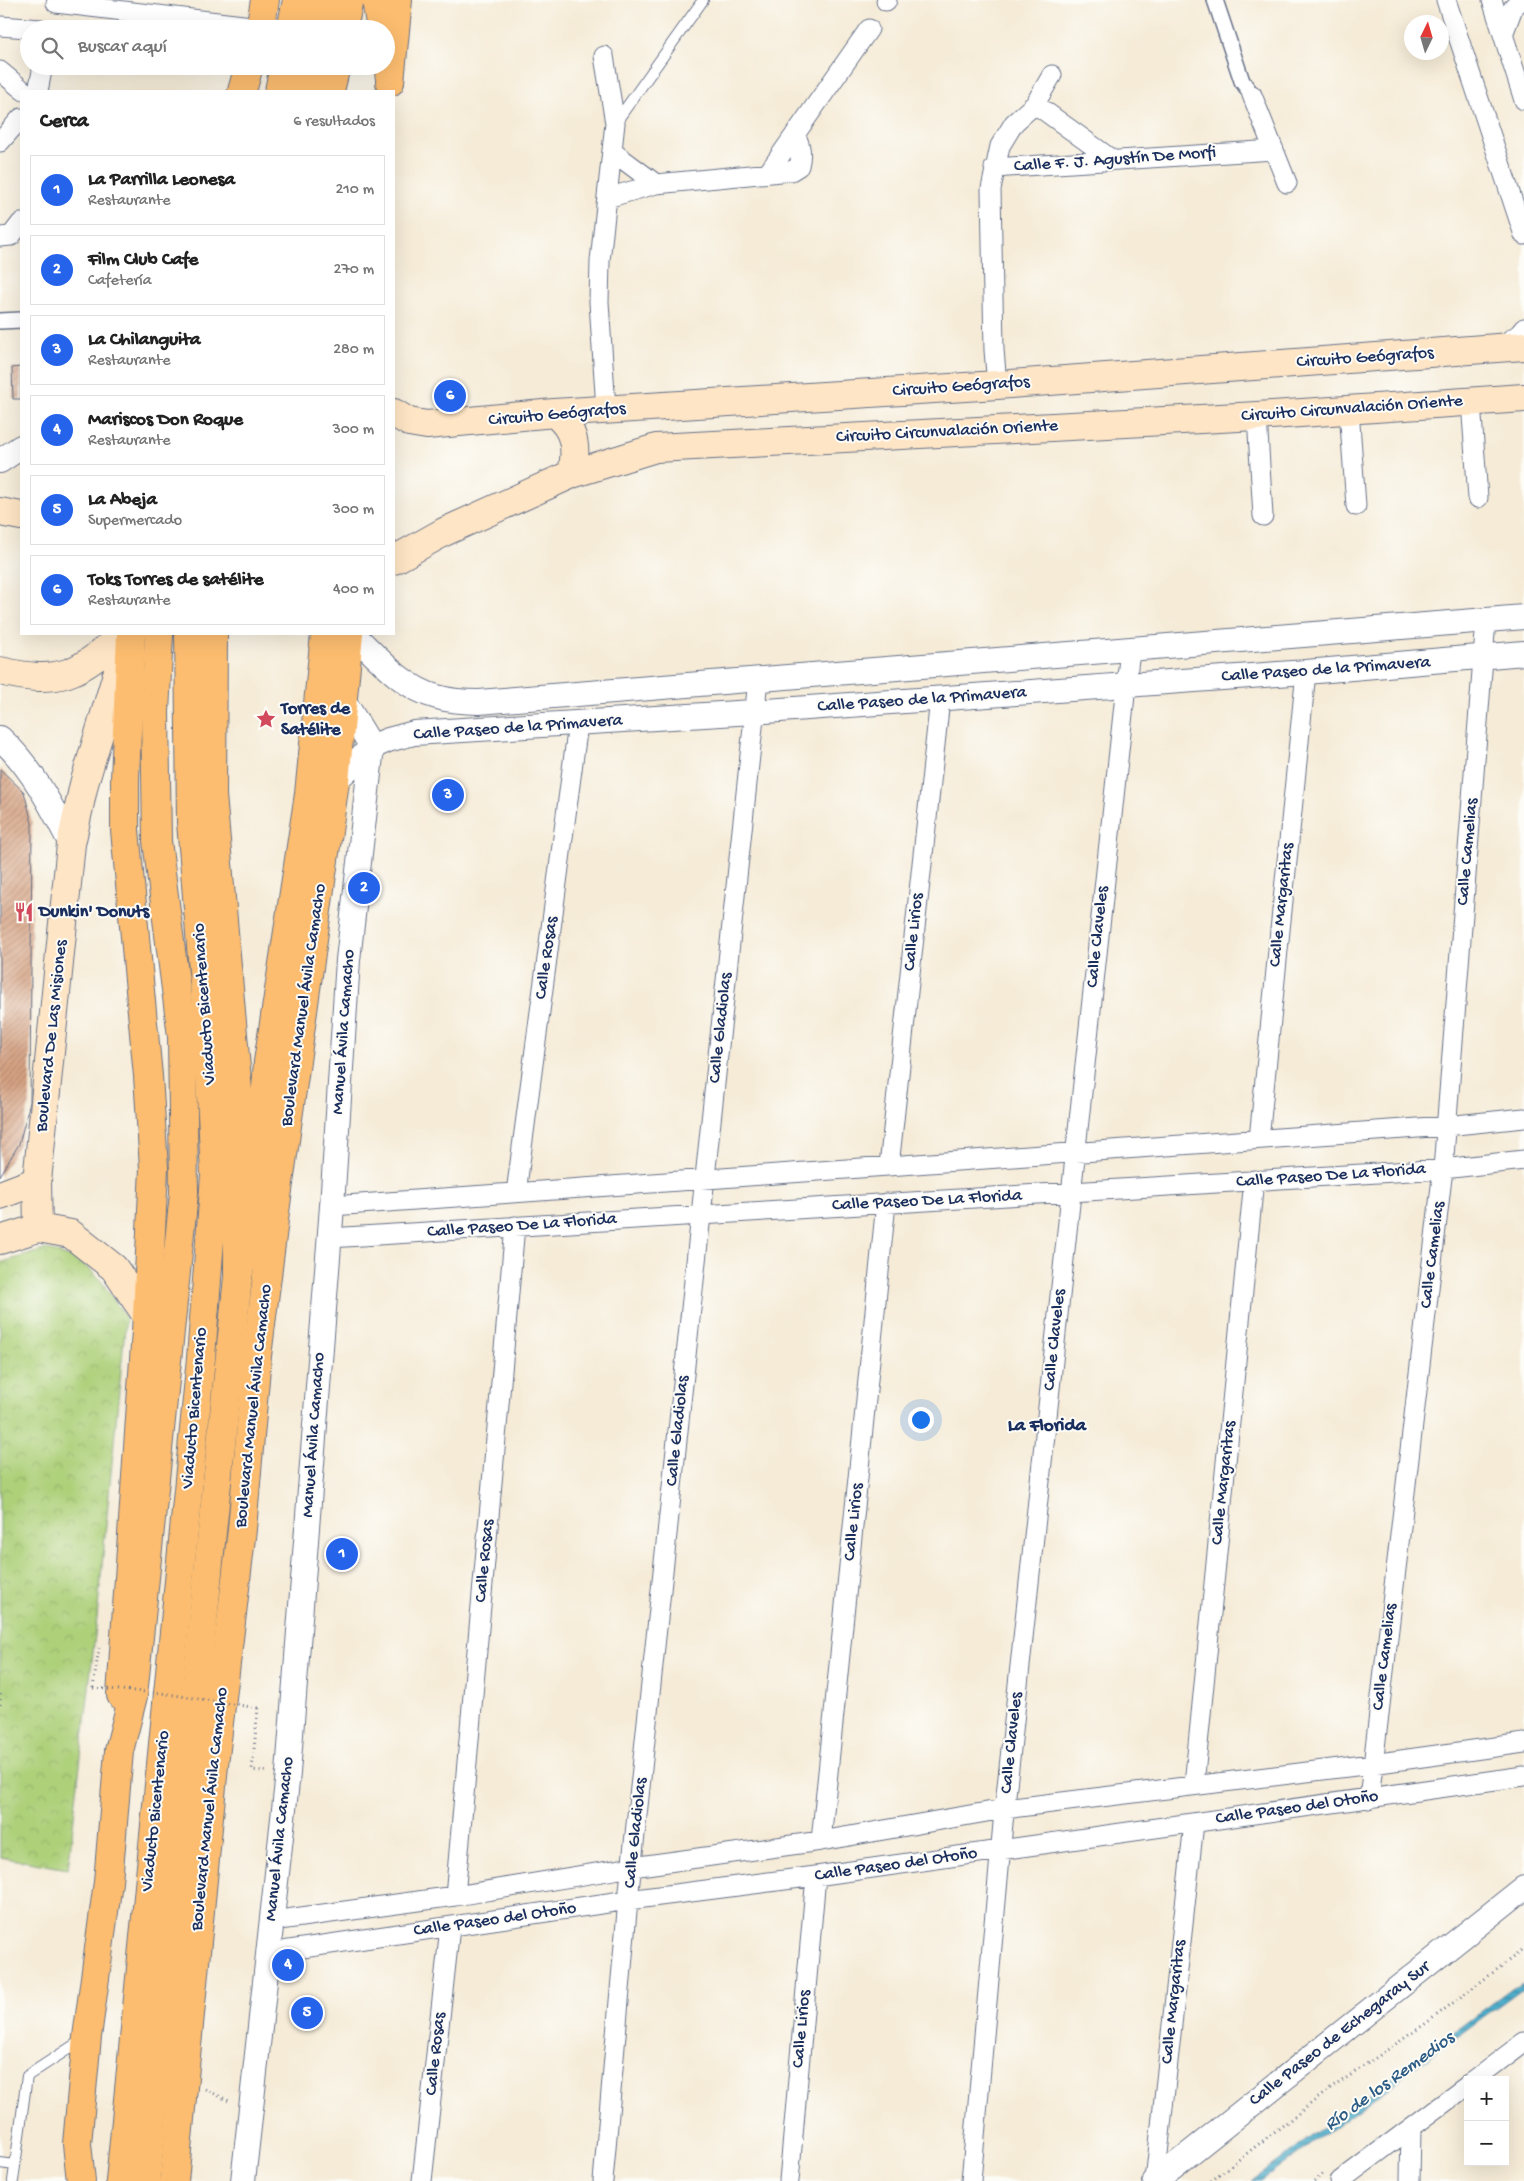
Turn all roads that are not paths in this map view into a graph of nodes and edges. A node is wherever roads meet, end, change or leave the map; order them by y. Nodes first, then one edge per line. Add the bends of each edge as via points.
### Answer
1 (265, 0) edge
2 (297, 0) edge
3 (325, 0) edge
4 (349, 0) edge
5 (376, 0) edge
6 (398, 0) edge
7 (703, 0) edge
8 (1215, 0) edge
9 (1446, 0) edge
10 (1492, 0) edge
11 (1520, 0) edge
12 (56, 1) edge
13 (52, 20) edge
14 (200, 20) edge
15 (261, 20) edge
16 (293, 20) edge
17 (320, 20) edge
18 (345, 20) edge
19 (379, 20) edge
20 (395, 25) edge
21 (0, 26) edge
22 (20, 27) edge
23 (869, 29) dead end
24 (1504, 32) junction
25 (604, 56) dead end
26 (0, 72) edge
27 (41, 75) edge
28 (246, 75) edge
29 (282, 75) edge
30 (307, 75) edge
31 (334, 75) edge
32 (1052, 75) dead end
33 (23, 90) edge
34 (38, 90) edge
35 (242, 90) edge
36 (279, 90) edge
37 (303, 90) edge
38 (330, 90) edge
39 (1252, 95) joint
40 (1524, 100) edge
41 (1035, 104) junction
42 (20, 119) edge
43 (616, 123) junction
44 (795, 134) junction
45 (0, 142) edge
46 (1274, 150) junction
47 (613, 152) junction
48 (1111, 159) junction
49 (994, 168) junction
50 (768, 173) junction
51 (1287, 182) dead end
52 (656, 184) junction
53 (607, 198) junction
54 (20, 224) edge
55 (1524, 235) edge
56 (0, 237) edge
57 (20, 320) edge
58 (0, 321) edge
59 (1524, 328) edge
60 (1511, 347) edge
61 (997, 385) junction
62 (1524, 398) edge
63 (1471, 402) junction
64 (649, 408) junction
65 (606, 409) junction
66 (1349, 410) junction
67 (554, 412) junction
68 (395, 414) edge
69 (1257, 416) junction
70 (20, 447) edge
71 (0, 448) edge
72 (20, 448) edge
73 (656, 448) junction
74 (0, 461) edge
75 (572, 474) junction
76 (0, 498) edge
77 (1478, 498) dead end
78 (1356, 506) dead end
79 (0, 512) edge
80 (20, 515) edge
81 (20, 516) edge
82 (1263, 516) dead end
83 (395, 559) edge
84 (1524, 617) edge
85 (1486, 620) junction
86 (121, 635) edge
87 (130, 635) edge
88 (130, 635) edge
89 (159, 635) edge
90 (189, 635) edge
91 (213, 635) edge
92 (325, 635) edge
93 (349, 635) edge
94 (354, 635) edge
95 (1130, 649) junction
96 (1524, 653) edge
97 (1483, 658) junction
98 (0, 671) edge
99 (1306, 672) junction
100 (758, 680) junction
101 (1126, 685) junction
102 (342, 698) junction
103 (940, 699) junction
104 (753, 712) junction
105 (578, 724) junction
106 (0, 738) edge
107 (372, 747) junction
108 (335, 781) junction
109 (71, 844) junction
110 (1524, 1118) edge
111 (1446, 1126) junction
112 (1259, 1139) junction
113 (1075, 1152) junction
114 (1524, 1160) edge
115 (889, 1166) junction
116 (1443, 1169) junction
117 (705, 1179) junction
118 (1254, 1180) junction
119 (37, 1181) junction
120 (1071, 1192) junction
121 (516, 1193) junction
122 (0, 1195) edge
123 (886, 1203) junction
124 (332, 1206) junction
125 (701, 1215) junction
126 (515, 1226) junction
127 (38, 1228) junction
128 (329, 1238) junction
129 (0, 1240) edge
130 (238, 1277) junction
131 (147, 1316) junction
132 (1524, 1743) edge
133 (119, 1751) junction
134 (1372, 1764) junction
135 (1524, 1776) edge
136 (1194, 1785) junction
137 (1369, 1799) junction
138 (1004, 1809) junction
139 (1194, 1822) junction
140 (821, 1841) junction
141 (1000, 1850) junction
142 (632, 1867) junction
143 (816, 1876) junction
144 (1524, 1888) edge
145 (455, 1896) junction
146 (628, 1900) junction
147 (272, 1921) junction
148 (450, 1927) junction
149 (269, 1953) junction
150 (87, 2037) junction
151 (1524, 2042) edge
152 (1479, 2076) edge
153 (1464, 2087) edge
154 (1411, 2128) junction
155 (77, 2144) junction
156 (0, 2163) edge
157 (15, 2165) junction
158 (13, 2181) edge
159 (68, 2181) edge
160 (81, 2181) edge
161 (120, 2181) edge
162 (146, 2181) edge
163 (174, 2181) edge
164 (243, 2181) edge
165 (422, 2181) edge
166 (603, 2181) edge
167 (789, 2181) edge
168 (971, 2181) edge
169 (1155, 2181) edge
170 (1340, 2181) edge
171 (1410, 2181) edge

1 - 15 main road
2 - 16 main road
3 - 17 main road
4 - 18 main road
5 - 19 main road
6 - 20 main road
7 - 43 lane
8 - 39 street via 1242,81
9 - 55 street
10 - 24 street
11 - 24 street via 1513,8
12 - 13 street
12 - 14 street
21 - 22 street
23 - 44 street
24 - 40 street
25 - 43 street
26 - 33 street
27 - 34 street
28 - 35 main road
29 - 36 main road
30 - 37 main road
31 - 38 main road
32 - 41 street
39 - 46 street
41 - 48 street
41 - 49 street via 1014,123 1000,146
42 - 45 street
43 - 47 street
44 - 50 street
44 - 50 street via 800,144 799,166 791,171
46 - 48 street, Calle F. J. Agustín De Morfi
46 - 51 street
47 - 52 street
47 - 53 street
48 - 49 street, Calle F. J. Agustín De Morfi
49 - 61 street, Calle F. J. Agustín De Morfi via 991,189
50 - 52 street
52 - 53 street
53 - 65 street via 599,302
54 - 56 street via 11,236
57 - 58 street
59 - 60 street, Circuito Geógrafos
60 - 61 main road, Circuito Geógrafos
61 - 64 main road, Circuito Geógrafos
62 - 63 main road, Circuito Circunvalación Oriente
63 - 66 main road, Circuito Circunvalación Oriente
63 - 77 street
64 - 65 main road, Circuito Geógrafos
64 - 73 main road via 645,429
65 - 67 main road, Circuito Geógrafos
66 - 69 main road, Circuito Circunvalación Oriente
66 - 78 street
67 - 68 main road, Circuito Geógrafos via 427,425 409,422
67 - 75 main road via 566,423 573,436
69 - 73 main road, Circuito Circunvalación Oriente
69 - 82 street
70 - 71 street
72 - 74 street
73 - 75 main road, Circuito Circunvalación Oriente
75 - 83 main road, Circuito Circunvalación Oriente via 444,532
76 - 80 street
79 - 81 main road
84 - 85 street, Calle Paseo de la Primavera
85 - 95 street, Calle Paseo de la Primavera
85 - 97 street, Calle Camelias
86 - 98 main road via 95,660 77,670 55,676 26,677
87 - 109 main road, Boulevard De Las Misiones via 84,784
88 - 131 main road via 125,830 148,1067 154,1168
89 - 133 main road via 155,712 157,841 182,1036 184,1193 133,1696
90 - 161 main road, Viaducto Bicentenario via 191,822 208,1033 214,1175 201,1358
91 - 130 main road, Boulevard Manuel Ávila Camacho via 212,795 238,1090
92 - 130 main road via 309,794 268,1062 259,1178
93 - 102 main road, Boulevard Manuel Ávila Camacho
94 - 100 street, Calle Paseo de la Primavera via 409,683 435,697 457,702
95 - 100 street, Calle Paseo de la Primavera
95 - 101 street, Calle Claveles
96 - 97 street, Calle Paseo de la Primavera
97 - 99 street, Calle Paseo de la Primavera
97 - 111 street, Calle Camelias
99 - 101 street, Calle Paseo de la Primavera
99 - 112 street, Calle Margaritas
100 - 104 street, Calle Gladiolas
101 - 103 street, Calle Paseo de la Primavera
101 - 113 street, Calle Claveles
102 - 107 street
102 - 108 main road, Boulevard Manuel Ávila Camacho
103 - 104 street, Calle Paseo de la Primavera
103 - 115 street, Calle Lirios
104 - 105 street, Calle Paseo de la Primavera
104 - 117 street, Calle Gladiolas
105 - 107 street, Calle Paseo de la Primavera via 414,732
105 - 121 street, Calle Rosas
106 - 109 street via 44,793
107 - 108 street, Calle Paseo de la Primavera
107 - 124 street, Manuel Ávila Camacho via 348,960
108 - 163 main road, Boulevard Manuel Ávila Camacho via 257,1356
109 - 119 main road, Boulevard De Las Misiones
110 - 111 street, Calle Paseo De La Florida
111 - 112 street, Calle Paseo De La Florida
111 - 116 street, Calle Camelias
112 - 113 street, Calle Paseo De La Florida
113 - 115 street, Calle Paseo De La Florida
113 - 120 street, Calle Claveles
114 - 116 street, Calle Paseo De La Florida
115 - 117 street, Calle Paseo De La Florida
116 - 118 street, Calle Paseo De La Florida
116 - 134 street, Calle Camelias
117 - 121 street, Calle Paseo De La Florida
117 - 125 street, Calle Gladiolas
118 - 120 street, Calle Paseo De La Florida
118 - 136 street, Calle Margaritas
119 - 122 main road
119 - 127 main road, Boulevard De Las Misiones
120 - 123 street, Calle Paseo De La Florida
120 - 138 street, Calle Claveles
121 - 124 street, Calle Paseo De La Florida
123 - 125 street, Calle Paseo De La Florida
123 - 140 street, Calle Lirios
124 - 128 street, Manuel Ávila Camacho
125 - 126 street, Calle Paseo De La Florida
125 - 142 street, Calle Gladiolas
126 - 128 street, Calle Paseo De La Florida
126 - 145 street, Calle Rosas
127 - 129 main road
127 - 131 main road via 71,1234 114,1268
128 - 147 street, Manuel Ávila Camacho via 288,1774
130 - 162 main road, Boulevard Manuel Ávila Camacho
131 - 133 main road
132 - 134 street, Calle Paseo del Otoño
133 - 150 main road via 108,1882
134 - 136 street, Calle Paseo del Otoño
134 - 137 street, Calle Camelias
135 - 137 street, Calle Paseo del Otoño
136 - 138 street, Calle Paseo del Otoño
137 - 139 street, Calle Paseo del Otoño
138 - 140 street, Calle Paseo del Otoño
138 - 141 street, Calle Claveles
139 - 141 street, Calle Paseo del Otoño
139 - 169 street, Calle Margaritas
140 - 142 street, Calle Paseo del Otoño
141 - 143 street, Calle Paseo del Otoño
141 - 168 street, Calle Claveles
142 - 145 street, Calle Paseo del Otoño
142 - 146 street, Calle Gladiolas
143 - 146 street, Calle Paseo del Otoño
143 - 167 street, Calle Lirios
144 - 169 street, Calle Paseo de Echegaray Sur
145 - 147 street, Calle Paseo del Otoño
146 - 148 street, Calle Paseo del Otoño
146 - 166 street, Calle Gladiolas
147 - 149 street, Manuel Ávila Camacho
148 - 149 street, Calle Paseo del Otoño
148 - 165 street, Calle Rosas
149 - 164 street, Manuel Ávila Camacho
150 - 155 main road
150 - 157 lane via 27,2076
151 - 152 street
153 - 154 street
154 - 170 street
154 - 171 street
155 - 159 main road
155 - 160 main road
156 - 157 lane
157 - 158 lane

